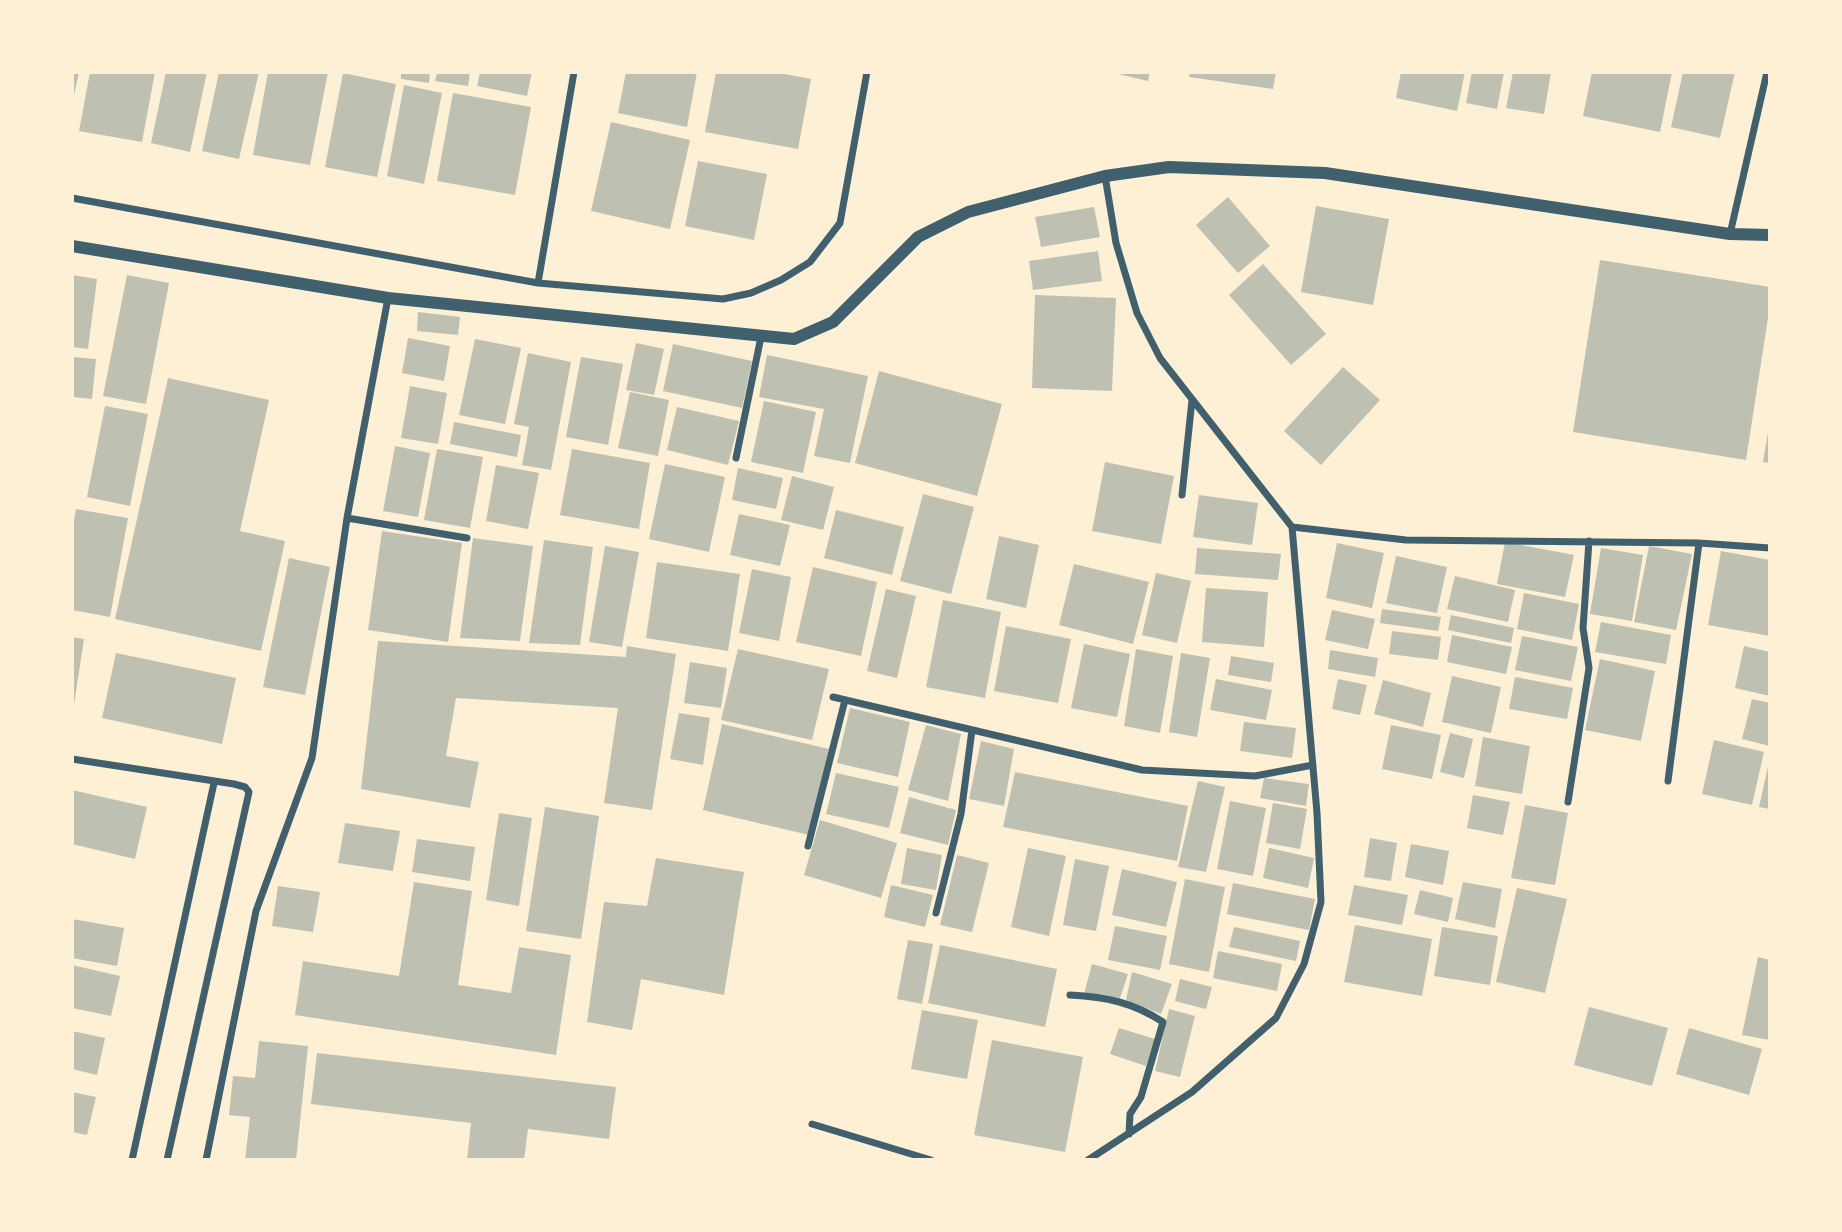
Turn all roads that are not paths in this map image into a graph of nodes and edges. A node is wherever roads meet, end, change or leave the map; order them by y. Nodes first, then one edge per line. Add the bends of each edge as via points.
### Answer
1 (573, 72) edge
2 (867, 72) edge
3 (1767, 72) edge
4 (1105, 176) junction
5 (72, 198) edge
6 (1730, 234) junction
7 (1770, 235) edge
8 (72, 246) edge
9 (538, 283) junction
10 (388, 298) junction
11 (761, 337) junction
12 (1192, 399) junction
13 (736, 458) dead end
14 (1182, 495) dead end
15 (348, 518) junction
16 (1292, 527) junction
17 (467, 538) dead end
18 (1589, 541) junction
19 (1699, 543) junction
20 (1770, 548) edge
21 (833, 697) dead end
22 (845, 700) junction
23 (972, 730) junction
24 (72, 759) edge
25 (1313, 765) junction
26 (1668, 781) dead end
27 (214, 783) junction
28 (1568, 802) dead end
29 (808, 846) dead end
30 (936, 913) dead end
31 (1070, 995) dead end
32 (812, 1124) dead end
33 (1129, 1134) junction
34 (132, 1160) edge
35 (167, 1160) edge
36 (206, 1160) edge
37 (931, 1160) edge
38 (1088, 1160) edge

1 - 9 street
2 - 9 street via 840,223 810,262 751,293 723,299
3 - 6 street
4 - 6 street via 1169,167 1325,173
4 - 11 street via 968,212 918,237 833,322 794,340
4 - 12 street via 1116,243 1138,313 1160,358
5 - 9 street
6 - 7 street
8 - 10 street
10 - 11 street
10 - 15 street
11 - 13 street
12 - 14 street
12 - 16 street
15 - 17 street
15 - 36 street via 312,758 256,911
16 - 18 street via 1405,540
16 - 25 street
18 - 19 street
18 - 28 street via 1583,628 1589,668
19 - 20 street
19 - 26 street
21 - 22 street
22 - 23 street
22 - 29 street
23 - 25 street via 1142,770 1255,776
23 - 30 street via 961,814
24 - 27 street
25 - 33 street via 1321,902 1304,964 1276,1018 1192,1092
27 - 34 street
27 - 35 street via 245,787 249,792
31 - 33 street via 1140,1007 1163,1022 1141,1097 1130,1114
32 - 37 street
33 - 38 street

